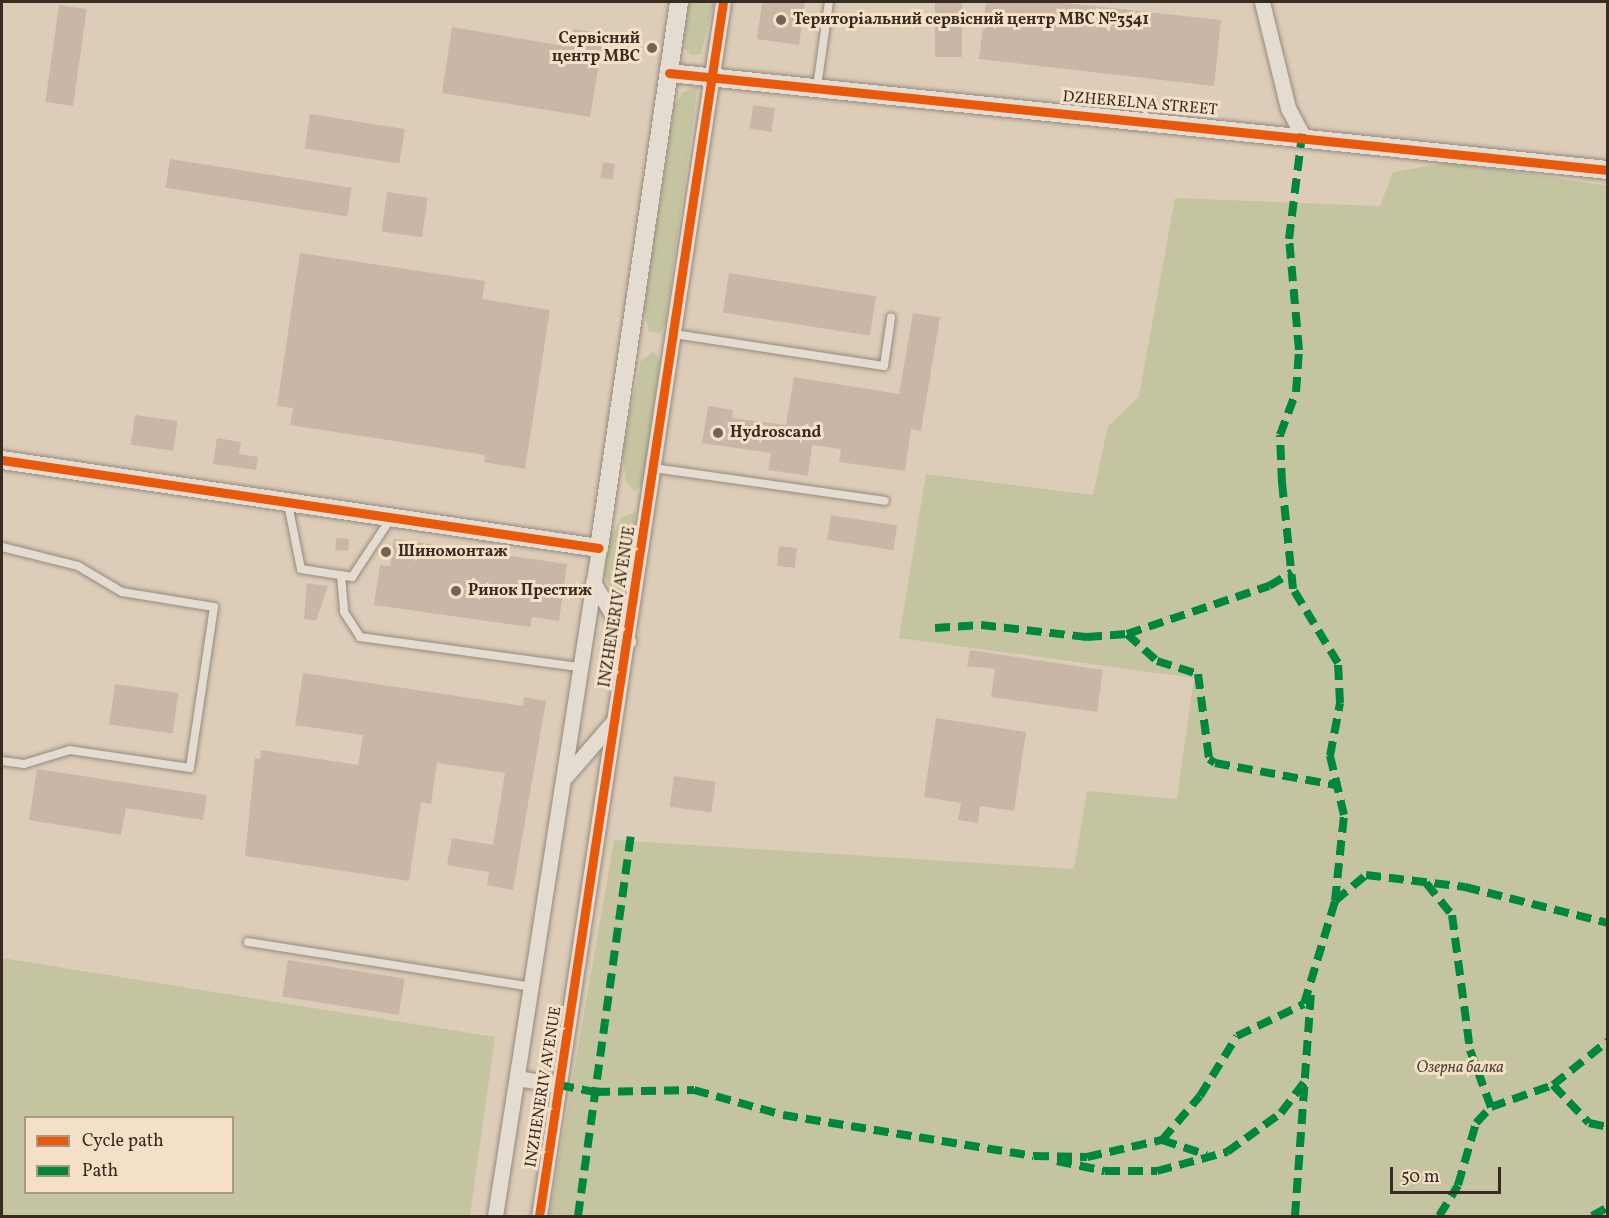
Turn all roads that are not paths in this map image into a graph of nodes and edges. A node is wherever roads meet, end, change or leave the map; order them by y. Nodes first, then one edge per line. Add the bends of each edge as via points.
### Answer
1 (680, 2) edge
2 (723, 2) edge
3 (829, 2) edge
4 (1262, 2) edge
5 (669, 73) junction
6 (712, 78) junction
7 (817, 88) junction
8 (1302, 134) junction
9 (1608, 170) edge
10 (891, 318) dead end
11 (674, 334) junction
12 (2, 460) edge
13 (654, 468) junction
14 (885, 501) dead end
15 (288, 502) junction
16 (391, 518) junction
17 (2, 547) edge
18 (598, 548) junction
19 (341, 575) junction
20 (593, 582) junction
21 (628, 641) junction
22 (580, 668) junction
23 (616, 718) junction
24 (2, 761) edge
25 (562, 781) junction
26 (248, 942) dead end
27 (531, 987) junction
28 (517, 1078) junction
29 (559, 1085) junction
30 (499, 1194) junction
31 (542, 1195) junction
32 (495, 1216) edge
33 (504, 1216) edge
34 (528, 1216) edge
35 (539, 1216) edge

1 - 5 street, INZHENERIV AVENUE
2 - 6 street, INZHENERIV AVENUE
3 - 7 lane
4 - 8 street via 1288,108
5 - 6 street, DZHERELNA STREET
5 - 18 street, INZHENERIV AVENUE
6 - 7 street, DZHERELNA STREET
6 - 11 street, INZHENERIV AVENUE
7 - 8 street, DZHERELNA STREET
8 - 9 street, DZHERELNA STREET
10 - 11 lane via 884,366
11 - 13 street, INZHENERIV AVENUE
12 - 15 street
13 - 14 lane
13 - 21 street, INZHENERIV AVENUE
15 - 16 street
15 - 19 lane via 301,569
16 - 18 street
16 - 19 lane via 352,577
17 - 24 lane via 78,566 122,592 214,607 190,768 70,750 24,765
18 - 20 street
19 - 22 lane via 344,612 360,637
20 - 21 street
20 - 22 street
21 - 23 street, INZHENERIV AVENUE
22 - 25 street
23 - 25 street
23 - 29 street, INZHENERIV AVENUE
25 - 27 street
26 - 27 lane
27 - 28 street
28 - 29 street
28 - 30 street
29 - 31 street, INZHENERIV AVENUE
30 - 32 street
30 - 33 street
31 - 34 street
31 - 35 street, INZHENERIV AVENUE

